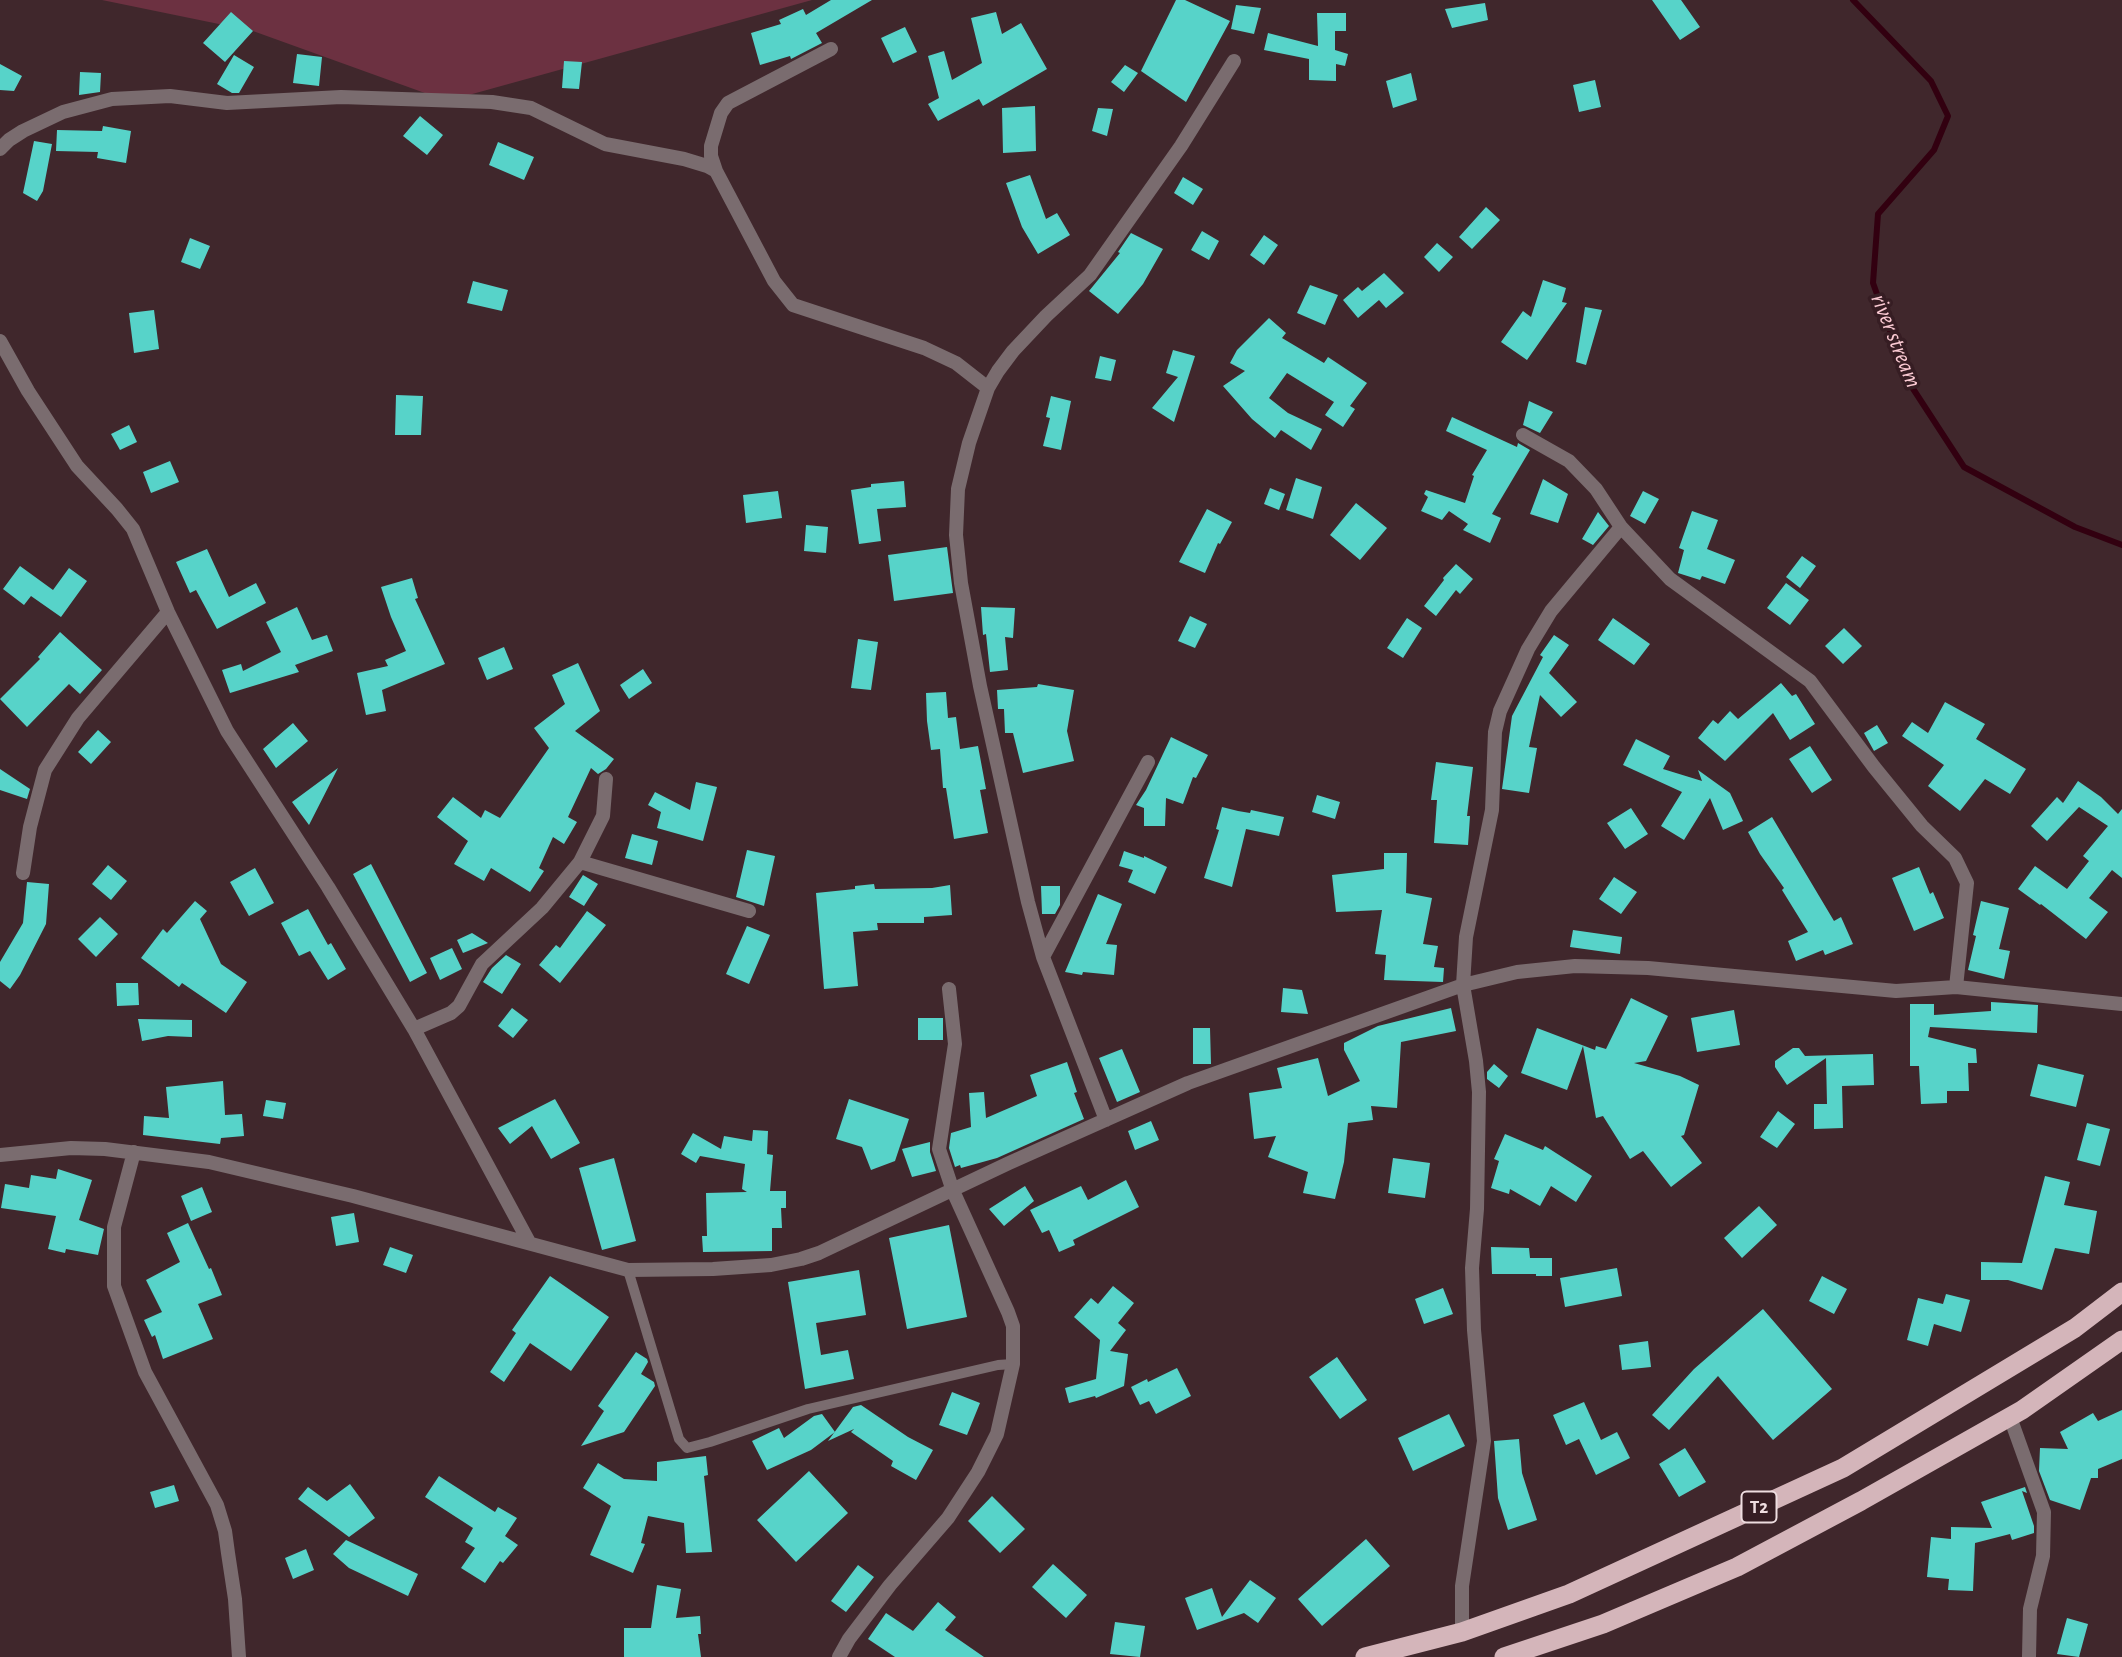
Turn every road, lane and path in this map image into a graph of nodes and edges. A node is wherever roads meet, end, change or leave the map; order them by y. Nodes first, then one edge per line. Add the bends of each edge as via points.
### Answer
1 (831, 49) dead end
2 (1234, 61) dead end
3 (0, 149) edge
4 (716, 171) junction
5 (0, 341) edge
6 (988, 388) junction
7 (1523, 435) dead end
8 (1620, 527) junction
9 (168, 612) junction
10 (1148, 762) dead end
11 (606, 779) dead end
12 (580, 862) junction
13 (23, 873) dead end
14 (749, 911) dead end
15 (1043, 957) junction
16 (1463, 985) junction
17 (1956, 987) junction
18 (949, 989) dead end
19 (2122, 1004) edge
20 (414, 1029) junction
21 (1106, 1120) junction
22 (134, 1152) junction
23 (0, 1155) edge
24 (953, 1191) junction
25 (529, 1242) junction
26 (628, 1270) junction
27 (2122, 1292) edge
28 (2122, 1339) edge
29 (1013, 1364) junction
30 (2010, 1417) junction
31 (1462, 1632) junction
32 (239, 1657) edge
33 (839, 1657) edge
34 (1365, 1657) edge
35 (1504, 1657) edge
36 (2029, 1657) edge

1 - 4 street via 733,99 724,108 711,146
2 - 6 street via 1090,275 1013,351
3 - 4 street via 23,131 63,112 111,99 170,96 227,103 341,97 522,106 605,144 684,159
4 - 6 street via 774,281 793,305 924,348 956,363
5 - 9 street via 77,466 133,529
6 - 15 street via 958,489 956,535 980,686
7 - 8 street via 1569,461 1596,489
8 - 16 street via 1550,611 1500,711 1492,810 1466,937
8 - 17 street via 1670,579 1810,681 1922,826 1955,858 1967,883
9 - 13 street via 78,718 45,770
9 - 20 street via 227,731
10 - 15 street
11 - 12 street via 603,816
12 - 14 street
12 - 20 street via 541,908 482,964 459,1006
15 - 21 street
16 - 17 street via 1517,972 1575,966 1648,968 1896,991
16 - 21 street via 1188,1083
16 - 31 street via 1479,1092 1472,1281 1484,1441 1462,1586
17 - 19 street
18 - 24 street via 955,1044 939,1141
20 - 25 street
21 - 24 street
22 - 23 street via 71,1148
22 - 25 street via 209,1162
22 - 32 street via 114,1227 114,1286 145,1372 217,1505 229,1553
24 - 26 street via 819,1253 787,1263
24 - 29 street via 1013,1326
25 - 26 street
26 - 29 lane via 679,1439 687,1448 808,1409
27 - 31 highway, T2 via 2075,1328 1843,1468 1569,1594
28 - 30 highway, T2
29 - 33 street via 996,1434 978,1472 948,1518 890,1585
30 - 35 highway, T2 via 1737,1567 1603,1624
30 - 36 street via 2044,1511 2043,1556 2030,1609
31 - 34 highway, T2

